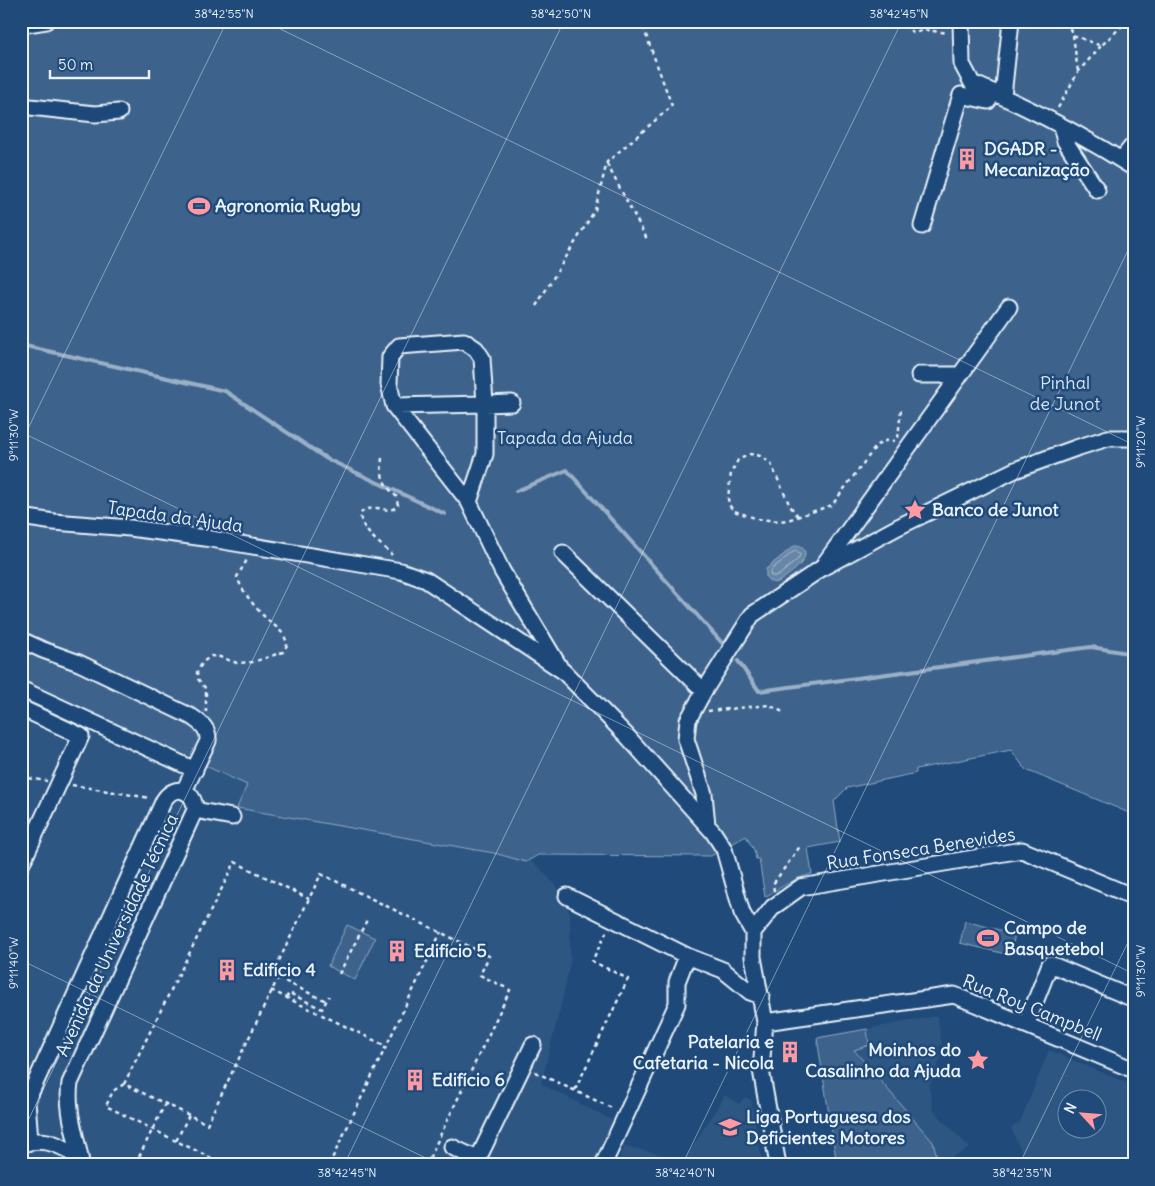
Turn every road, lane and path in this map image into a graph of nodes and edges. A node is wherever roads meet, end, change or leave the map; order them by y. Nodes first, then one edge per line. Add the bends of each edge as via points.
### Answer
1 (46, 21) edge
2 (641, 21) edge
3 (869, 21) edge
4 (897, 21) edge
5 (1011, 21) edge
6 (1066, 21) edge
7 (1127, 21) edge
8 (21, 25) edge
9 (961, 28) edge
10 (1074, 35) junction
11 (1101, 46) junction
12 (1078, 72) junction
13 (998, 94) junction
14 (21, 106) edge
15 (1058, 108) dead end
16 (119, 112) dead end
17 (1061, 126) junction
18 (1134, 144) edge
19 (607, 162) junction
20 (1127, 164) edge
21 (1097, 190) dead end
22 (922, 226) dead end
23 (648, 241) dead end
24 (536, 306) dead end
25 (1009, 307) dead end
26 (960, 375) junction
27 (919, 376) dead end
28 (512, 403) dead end
29 (485, 404) junction
30 (394, 406) junction
31 (902, 409) dead end
32 (1134, 438) edge
33 (382, 458) dead end
34 (469, 502) junction
35 (798, 516) junction
36 (21, 517) edge
37 (260, 548) junction
38 (563, 553) dead end
39 (822, 568) junction
40 (401, 571) junction
41 (21, 640) edge
42 (563, 671) junction
43 (21, 689) edge
44 (704, 691) junction
45 (695, 706) junction
46 (21, 708) edge
47 (784, 713) dead end
48 (204, 725) junction
49 (195, 770) junction
50 (21, 777) edge
51 (60, 783) junction
52 (184, 791) junction
53 (164, 800) junction
54 (195, 810) junction
55 (232, 817) dead end
56 (707, 825) junction
57 (801, 845) dead end
58 (21, 865) edge
59 (774, 891) dead end
60 (567, 896) dead end
61 (1134, 897) edge
62 (309, 899) junction
63 (612, 919) junction
64 (367, 920) dead end
65 (441, 932) junction
66 (753, 932) junction
67 (687, 956) junction
68 (339, 974) dead end
69 (278, 978) junction
70 (271, 990) junction
71 (329, 996) dead end
72 (761, 996) junction
73 (286, 998) junction
74 (1134, 999) edge
75 (326, 1001) junction
76 (765, 1022) junction
77 (1026, 1024) junction
78 (533, 1044) dead end
79 (386, 1046) junction
80 (523, 1066) junction
81 (1134, 1070) edge
82 (124, 1084) junction
83 (574, 1090) junction
84 (24, 1102) edge
85 (165, 1104) junction
86 (188, 1115) junction
87 (626, 1115) junction
88 (153, 1129) junction
89 (176, 1141) junction
90 (26, 1143) edge
91 (452, 1147) dead end
92 (139, 1157) dead end
93 (476, 1162) edge
94 (81, 1164) edge
95 (226, 1165) edge
96 (329, 1165) edge
97 (426, 1165) edge
98 (603, 1165) edge
99 (778, 1165) edge

1 - 8 street
2 - 19 path via 672,106
3 - 4 path via 876,28 884,28
4 - 9 path via 914,33
5 - 13 street
6 - 10 path
7 - 11 path
9 - 13 street via 962,64 972,83
10 - 11 path
10 - 12 path
11 - 12 path
12 - 15 path
13 - 17 street
13 - 22 street via 988,101 961,95
14 - 16 street via 95,114
17 - 20 street
17 - 21 street via 1065,141
18 - 20 street
19 - 23 path
19 - 24 path via 595,210
25 - 26 street
26 - 27 street
26 - 39 street
28 - 29 street
29 - 30 street
29 - 30 street via 482,358 464,341 399,346 390,357 389,384
29 - 34 street via 485,454
30 - 34 street
31 - 35 path via 897,442 888,440 877,445 832,504
32 - 39 street via 1108,438 1015,470
33 - 40 path via 380,471 398,505 393,510 364,510 360,514 361,523 391,553 400,564
34 - 42 street via 502,571
35 - 35 path via 779,521 758,519 734,511 728,498 738,460 750,454 761,456 771,464
36 - 37 street, Tapada da Ajuda via 130,528
37 - 40 street, Tapada da Ajuda
37 - 48 path via 251,554 237,577 240,586 262,613 286,636 287,645 283,652 253,662 211,656 204,662 197,672 206,689
38 - 44 street
39 - 44 street via 752,615
40 - 42 street, Tapada da Ajuda via 426,580
41 - 48 street via 78,663
42 - 56 street, Tapada da Ajuda
43 - 49 street
44 - 45 street
45 - 47 path via 710,712 769,705
45 - 56 street via 688,720 686,739 704,794
46 - 51 street via 82,736
48 - 49 street via 208,741
49 - 52 street
50 - 51 path
51 - 53 path
51 - 58 street
52 - 53 street, Avenida da Universidade Técnica via 170,793
52 - 54 street, Avenida da Universidade Técnica via 193,798
53 - 84 street, Avenida da Universidade Técnica
54 - 55 street
54 - 94 street, Avenida da Universidade Técnica via 70,1083 69,1107
56 - 66 street, Tapada da Ajuda via 724,849 742,913
57 - 59 path via 773,884
60 - 63 street
61 - 66 street, Rua Fonseca Benevides via 1022,850 801,887 773,907
62 - 65 path via 321,874
62 - 69 path via 273,972
62 - 82 path via 235,862
63 - 67 street
63 - 83 path via 592,961 628,979
64 - 68 path
65 - 79 path
65 - 97 path via 490,956 480,975 510,990
66 - 72 street via 753,957
67 - 72 street via 722,970 750,992
67 - 87 street via 677,982 678,1004
69 - 70 path
69 - 75 path
70 - 73 path
70 - 86 path via 207,1124
71 - 75 path
72 - 76 street
73 - 75 path via 289,992 322,1009
73 - 79 path
74 - 77 street via 1050,964
76 - 77 street, Rua Roy Campbell via 954,995
76 - 99 street via 761,1070
77 - 81 street, Rua Roy Campbell
78 - 80 street
79 - 96 path
80 - 83 path
80 - 93 street
82 - 85 path
82 - 88 path via 114,1091 106,1106
83 - 87 path
84 - 90 street, Avenida da Universidade Técnica
85 - 86 path
85 - 88 path
86 - 89 path
87 - 98 street
88 - 89 path
88 - 92 path
89 - 95 path
90 - 94 street via 45,1142 60,1146 73,1153
91 - 93 street

